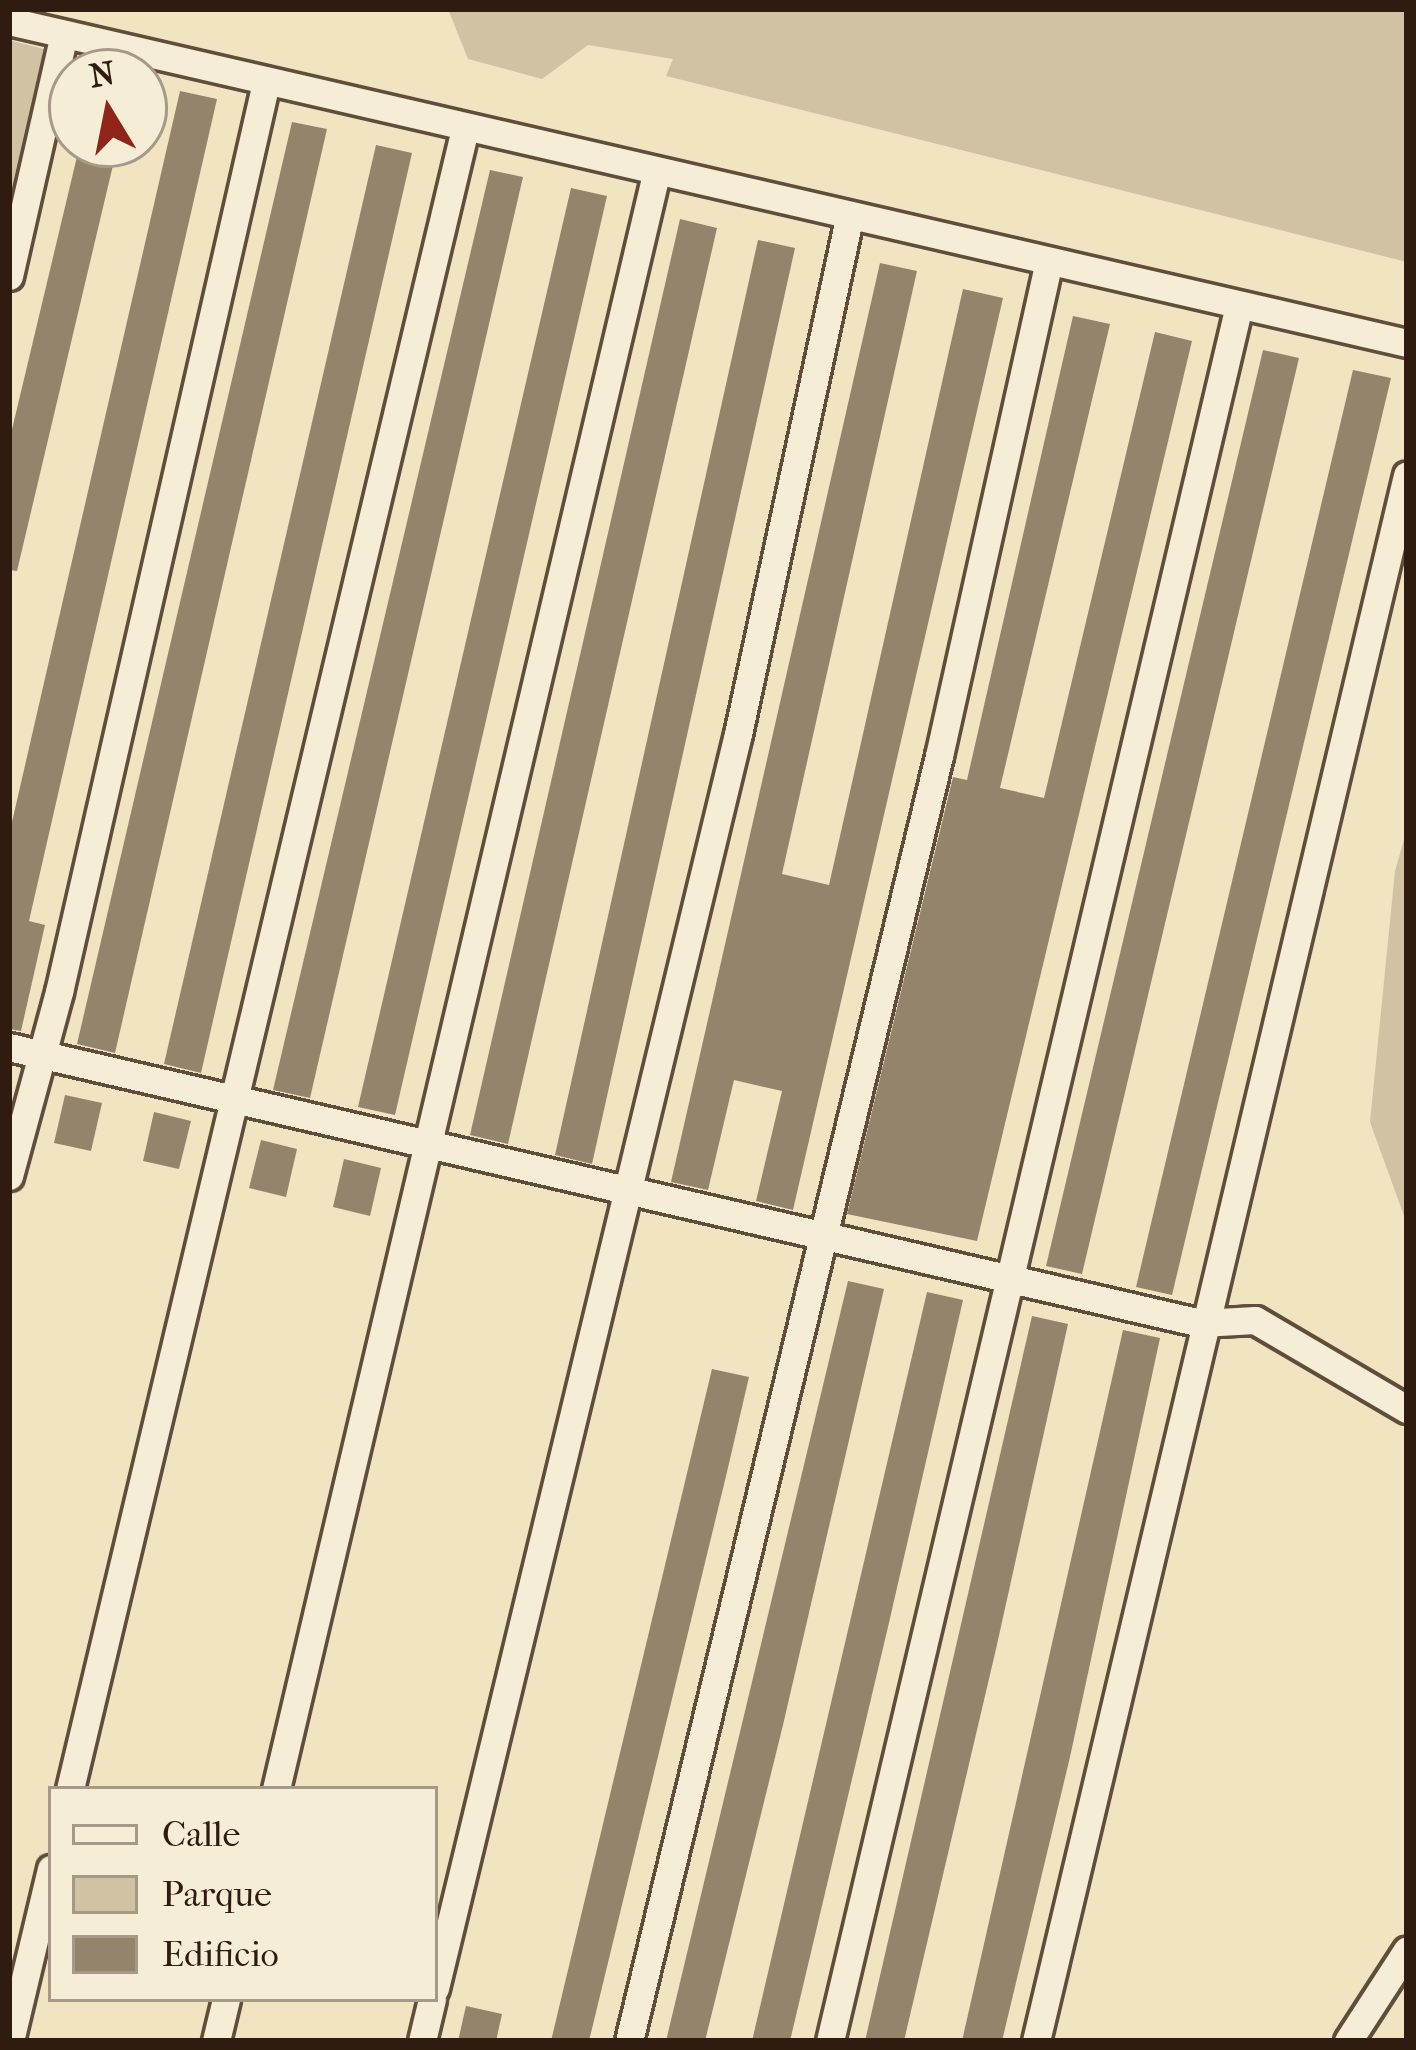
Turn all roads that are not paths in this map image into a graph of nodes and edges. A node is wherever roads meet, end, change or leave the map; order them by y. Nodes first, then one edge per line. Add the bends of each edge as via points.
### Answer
1 (9, 22) edge
2 (64, 34) junction
3 (266, 82) junction
4 (465, 129) junction
5 (656, 174) junction
6 (850, 219) junction
7 (1048, 266) junction
8 (9, 276) edge
9 (1238, 310) junction
10 (1407, 344) edge
11 (1407, 475) edge
12 (9, 1047) edge
13 (41, 1055) junction
14 (236, 1100) junction
15 (429, 1144) junction
16 (9, 1176) edge
17 (630, 1191) junction
18 (822, 1235) junction
19 (1008, 1278) junction
20 (1201, 1323) junction
21 (1407, 1409) edge
22 (71, 1786) edge
23 (277, 1786) edge
24 (48, 1882) edge
25 (1407, 1950) edge
26 (438, 1976) edge
27 (225, 2002) edge
28 (431, 2002) edge
29 (10, 2041) edge
30 (216, 2041) edge
31 (422, 2041) edge
32 (629, 2041) edge
33 (830, 2041) edge
34 (1036, 2041) edge
35 (1348, 2041) edge

1 - 2 street
2 - 3 street
2 - 8 street
3 - 4 street
3 - 13 street
4 - 5 street
4 - 14 street
5 - 6 street
5 - 15 street
6 - 7 street
6 - 17 street
7 - 9 street
7 - 18 street
9 - 10 street
9 - 19 street
11 - 20 street
12 - 13 street
13 - 14 street
13 - 16 street
14 - 15 street
14 - 22 street
15 - 17 street
15 - 23 street
17 - 18 street
17 - 26 street
18 - 19 street
18 - 32 street
19 - 20 street
19 - 33 street
20 - 21 street via 1229,1317 1277,1326
20 - 34 street
24 - 29 street
25 - 35 street
27 - 30 street
28 - 31 street

